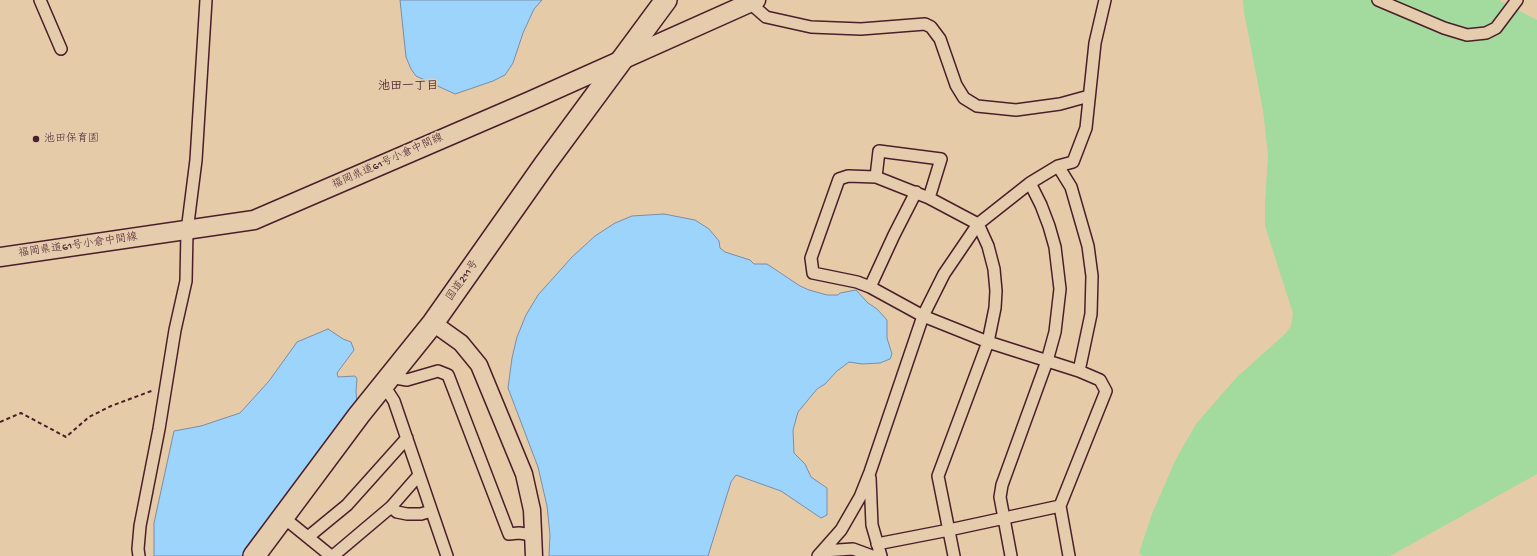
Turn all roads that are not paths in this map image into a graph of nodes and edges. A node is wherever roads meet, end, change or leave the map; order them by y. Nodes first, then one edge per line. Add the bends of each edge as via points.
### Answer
1 (40, 0) edge
2 (206, 0) edge
3 (666, 0) edge
4 (1105, 0) edge
5 (1378, 0) edge
6 (1517, 0) edge
7 (753, 1) edge
8 (61, 50) dead end
9 (623, 59) junction
10 (1089, 96) junction
11 (1058, 166) junction
12 (876, 177) junction
13 (1030, 183) junction
14 (916, 192) junction
15 (929, 198) junction
16 (978, 224) junction
17 (187, 231) junction
18 (0, 257) edge
19 (870, 287) junction
20 (923, 316) junction
21 (433, 324) junction
22 (988, 342) junction
23 (1047, 361) junction
24 (1079, 371) junction
25 (387, 380) junction
26 (407, 438) junction
27 (870, 472) junction
28 (419, 475) junction
29 (1060, 506) junction
30 (391, 507) junction
31 (431, 511) junction
32 (283, 517) junction
33 (1003, 519) junction
34 (949, 530) junction
35 (533, 535) junction
36 (308, 537) junction
37 (877, 544) junction
38 (821, 553) edge
39 (139, 556) edge
40 (254, 556) edge
41 (332, 556) edge
42 (447, 556) edge
43 (534, 556) edge
44 (872, 556) edge
45 (881, 556) edge
46 (954, 556) edge
47 (1010, 556) edge
48 (1069, 556) edge

1 - 8 street
2 - 17 street via 196,160
3 - 9 highway, 国道211号
4 - 10 street via 1095,44
5 - 6 street via 1444,28 1468,35 1486,33 1496,28
7 - 9 main road, 福岡県道61号小倉中間線
7 - 10 street via 766,17 811,27 861,29 925,24 931,27 940,39 956,85 964,98 977,106 1016,110 1060,104
9 - 17 main road, 福岡県道61号小倉中間線 via 254,220
9 - 21 highway, 国道211号 via 545,164
10 - 11 street via 1086,128 1073,162
11 - 13 street
11 - 24 street via 1071,187 1088,246 1092,276 1091,314
12 - 14 street
12 - 15 street via 879,151 941,159
12 - 19 street via 848,176 839,179 811,258 813,273
13 - 16 street
13 - 23 street via 1041,204 1055,247 1060,289 1055,332
14 - 15 street
14 - 19 street
15 - 16 street
16 - 20 street via 944,274
16 - 22 street via 988,246 996,291
17 - 18 main road, 福岡県道61号小倉中間線
17 - 39 street via 186,281 140,526
19 - 20 street
20 - 22 street
20 - 27 street
21 - 25 highway, 国道211号
21 - 35 street via 461,343 480,365 524,474 532,510
22 - 23 street
22 - 34 street via 938,476
23 - 24 street
23 - 33 street via 1002,485 1000,497
24 - 29 street via 1100,380 1106,391
25 - 26 street
25 - 32 highway, 国道211号
25 - 35 street via 407,380 438,371 448,375 509,534
26 - 28 street
26 - 36 street via 347,505
27 - 37 street via 872,525
27 - 38 street via 860,497 841,530
28 - 30 street
28 - 31 street
29 - 33 street
29 - 48 street
30 - 31 street via 397,512 407,514
30 - 41 street
31 - 42 street
32 - 36 street
32 - 40 highway, 国道211号
33 - 34 street
33 - 47 street
34 - 37 street
34 - 46 street
35 - 43 street
36 - 41 street
37 - 45 street
38 - 44 street via 853,549

